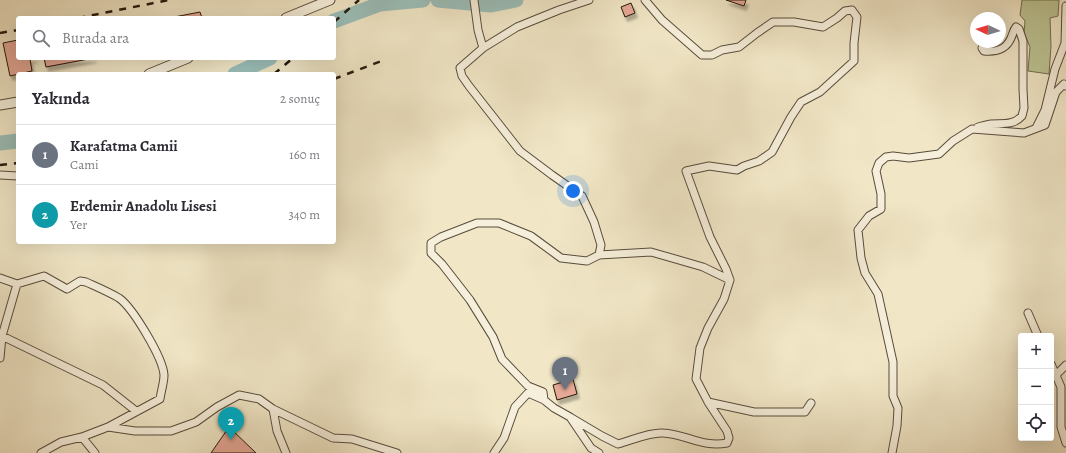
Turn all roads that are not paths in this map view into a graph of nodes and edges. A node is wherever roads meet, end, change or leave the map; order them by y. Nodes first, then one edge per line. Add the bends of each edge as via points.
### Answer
1 (330, 0) edge
2 (474, 0) edge
3 (590, 0) edge
4 (644, 0) edge
5 (1066, 6) edge
6 (291, 16) edge
7 (1006, 46) edge
8 (483, 48) junction
9 (982, 48) dead end
10 (1003, 48) edge
11 (183, 60) edge
12 (154, 72) edge
13 (1066, 86) edge
14 (16, 102) edge
15 (0, 105) edge
16 (1036, 128) junction
17 (972, 129) junction
18 (0, 175) edge
19 (16, 176) edge
20 (599, 255) junction
21 (0, 278) edge
22 (730, 280) junction
23 (17, 284) junction
24 (1028, 313) dead end
25 (1037, 333) edge
26 (1, 336) edge
27 (0, 358) edge
28 (1066, 364) edge
29 (1053, 369) edge
30 (1056, 375) junction
31 (544, 400) junction
32 (708, 402) junction
33 (811, 403) dead end
34 (273, 409) junction
35 (136, 411) junction
36 (570, 417) junction
37 (108, 427) junction
38 (82, 437) junction
39 (1066, 444) edge
40 (42, 453) edge
41 (96, 453) edge
42 (286, 453) edge
43 (397, 453) edge
44 (494, 453) edge
45 (599, 453) edge
46 (892, 453) edge

1 - 6 street
2 - 8 street
3 - 8 street via 517,27
4 - 22 street via 662,20 702,55 712,55 722,50 740,47 773,22 794,22 823,27 845,11 852,10 857,17 854,60 820,92 801,102 772,152 759,161 737,170 709,166 686,170 710,237
5 - 16 street via 1065,43 1055,69 1045,110
7 - 17 street via 1016,27 1023,41 1022,116 1014,122
8 - 20 street via 460,68 462,76 520,151 582,196 602,245
9 - 10 street via 984,51
11 - 12 street
13 - 16 street via 1064,84 1056,92 1045,125
14 - 15 street
16 - 17 street via 1024,133
17 - 46 street via 939,154 909,158 886,157 879,163 876,171 881,209 869,216 858,230 861,258 865,273 878,294 893,362 893,396 898,408
18 - 19 street
20 - 22 street via 651,252 703,266
20 - 31 street via 587,261 561,258 530,236 499,223 478,223 431,243 431,253 470,300 493,337 502,359 528,386 543,392
21 - 23 street
22 - 32 street via 724,299 700,348 696,379
23 - 26 street
23 - 35 street via 44,276 67,289 80,281 86,282 119,298 128,306 148,338 164,374 160,399
24 - 25 street
26 - 27 street
26 - 35 street via 102,385
28 - 30 street
29 - 30 street
30 - 39 street via 1061,387 1061,428
31 - 36 street
31 - 44 street via 528,393 515,407 504,438
32 - 33 street via 754,412 805,412
32 - 36 street via 728,431 729,438 726,443 704,444 684,436 662,432 618,444
34 - 37 street via 259,400 239,395 196,422 171,431 135,431
34 - 42 street via 277,431
34 - 43 street via 333,438 352,439
35 - 37 street
36 - 45 street via 591,448
37 - 38 street
38 - 40 street via 61,442
38 - 41 street

